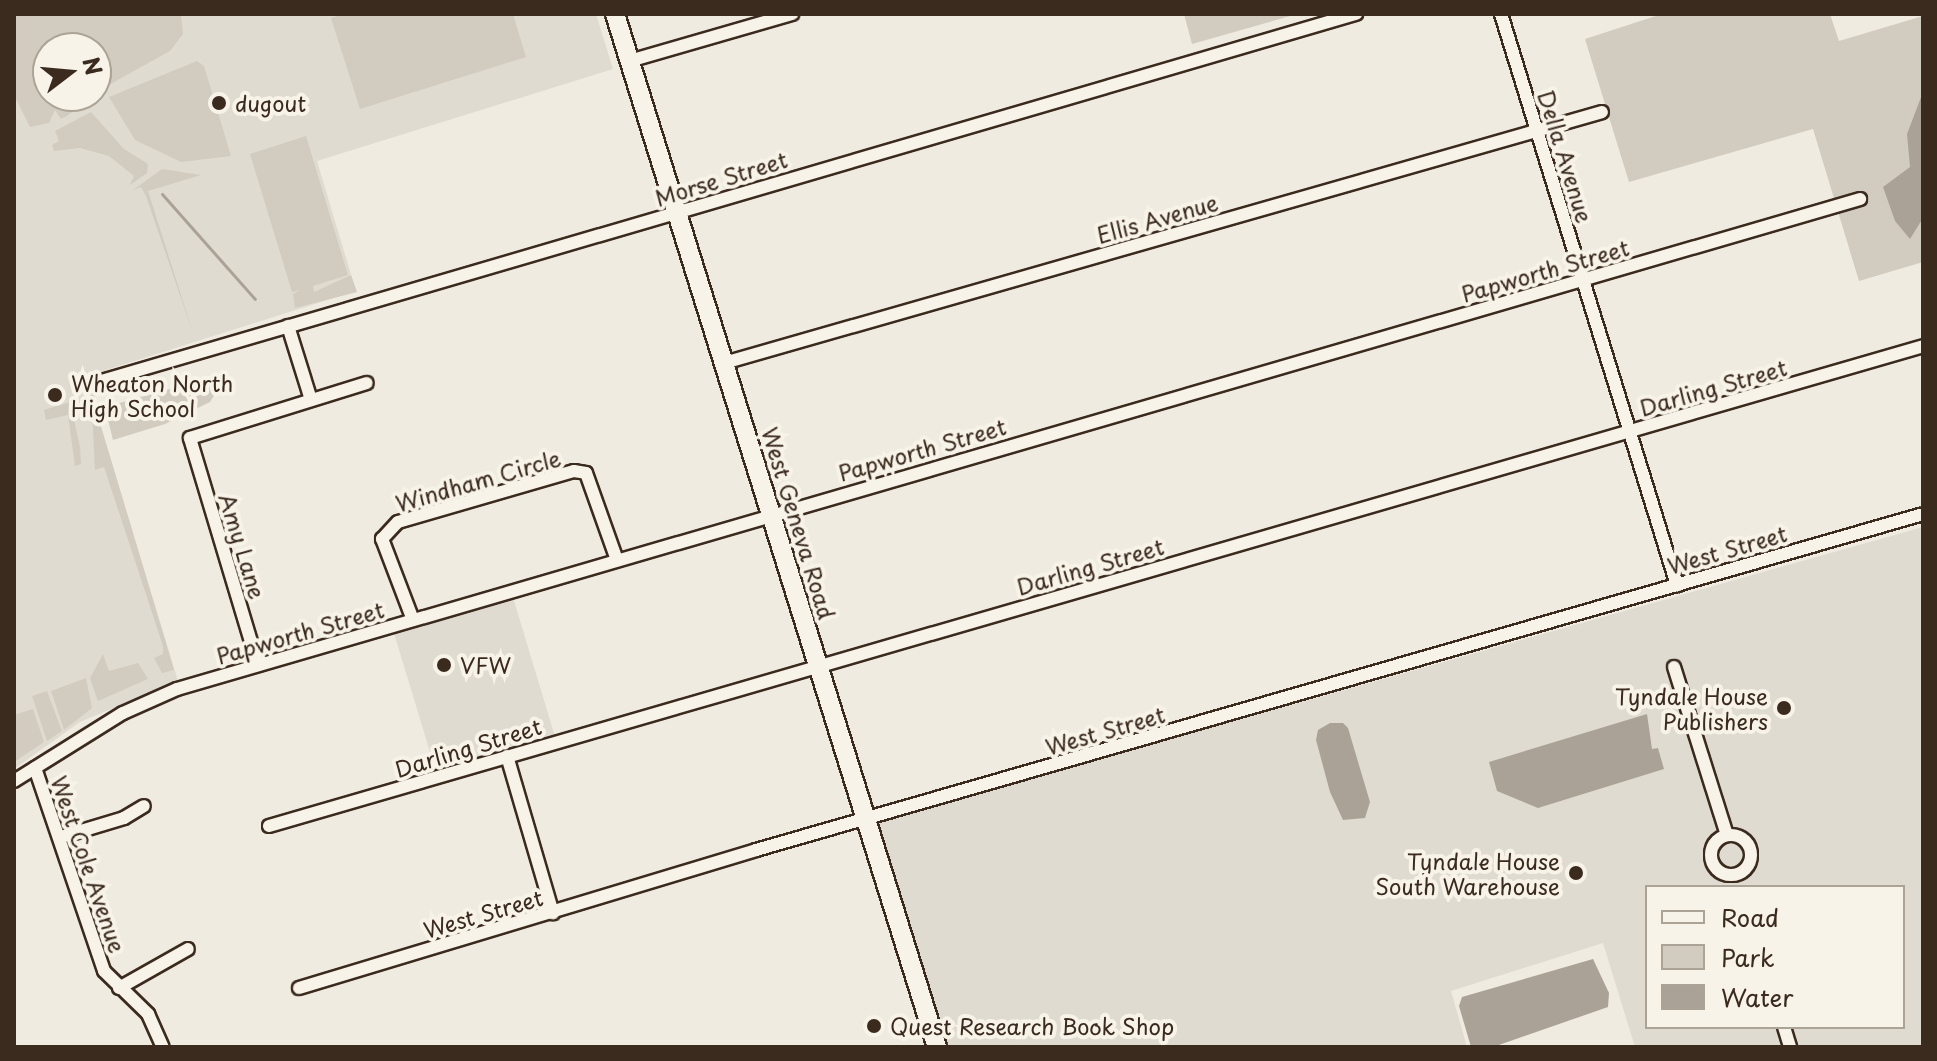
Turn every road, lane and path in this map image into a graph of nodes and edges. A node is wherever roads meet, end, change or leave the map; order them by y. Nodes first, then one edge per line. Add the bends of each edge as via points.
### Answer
1 (615, 14) edge
2 (792, 14) edge
3 (1356, 14) edge
4 (1501, 14) edge
5 (629, 61) junction
6 (1602, 112) dead end
7 (1538, 130) junction
8 (1860, 199) dead end
9 (677, 212) junction
10 (1584, 279) junction
11 (288, 326) junction
12 (1923, 346) edge
13 (724, 363) junction
14 (98, 382) dead end
15 (367, 383) dead end
16 (311, 400) junction
17 (1629, 432) junction
18 (771, 514) junction
19 (1923, 514) edge
20 (617, 560) junction
21 (1677, 585) junction
22 (413, 620) junction
23 (258, 665) junction
24 (818, 665) junction
25 (1674, 667) dead end
26 (507, 756) junction
27 (35, 768) junction
28 (14, 781) edge
29 (144, 806) dead end
30 (867, 820) junction
31 (269, 826) dead end
32 (1727, 835) junction
33 (61, 837) junction
34 (1740, 881) edge
35 (553, 913) junction
36 (188, 949) dead end
37 (119, 988) junction
38 (299, 988) dead end
39 (163, 1047) edge
40 (937, 1047) edge

1 - 5 main road, West Geneva Road
2 - 5 street
3 - 9 street, Morse Street
4 - 7 street, Della Avenue
5 - 9 main road, West Geneva Road
6 - 7 street, Ellis Avenue
7 - 10 street, Della Avenue
7 - 13 street, Ellis Avenue
8 - 10 street, Papworth Street
9 - 11 street, Morse Street
9 - 13 main road, West Geneva Road
10 - 17 street, Della Avenue
10 - 18 street, Papworth Street
11 - 14 street, Morse Street
11 - 16 street
12 - 17 street, Darling Street
13 - 18 main road, West Geneva Road
15 - 16 street
16 - 23 street, Amy Lane via 190,438
17 - 21 street, Della Avenue
17 - 24 street, Darling Street
18 - 20 street, Papworth Street
18 - 24 main road, West Geneva Road
19 - 21 street, West Street
20 - 22 street, Papworth Street
20 - 22 street, Windham Circle via 586,473 574,471 425,514 390,526 382,539
21 - 30 street, West Street
22 - 23 street, Papworth Street
23 - 27 street, Papworth Street via 155,697
24 - 26 street, Darling Street
24 - 30 main road, West Geneva Road
25 - 32 street
26 - 31 street, Darling Street
26 - 35 street
27 - 28 street, Papworth Street
27 - 33 street, West Cole Avenue
29 - 33 street via 124,818
30 - 35 street, West Street
30 - 40 main road, West Geneva Road
32 - 34 street via 1740,837 1752,853
32 - 34 street via 1716,842 1712,861
33 - 37 street, West Cole Avenue via 100,959
35 - 38 street, West Street
36 - 37 street
37 - 39 street, West Cole Avenue via 154,1022

